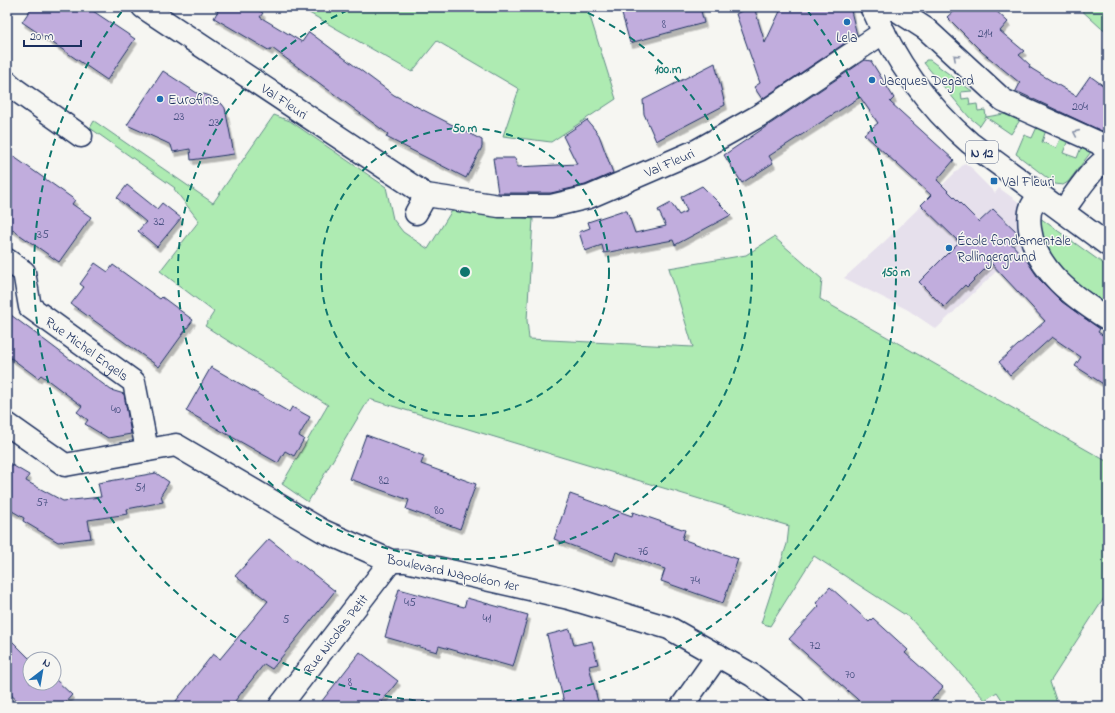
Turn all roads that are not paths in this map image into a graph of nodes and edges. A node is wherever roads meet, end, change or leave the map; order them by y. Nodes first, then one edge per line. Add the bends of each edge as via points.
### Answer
1 (143, 7) edge
2 (872, 8) edge
3 (884, 32) junction
4 (7, 82) edge
5 (81, 136) dead end
6 (1108, 153) edge
7 (1108, 159) edge
8 (1040, 195) junction
9 (1062, 211) junction
10 (1108, 245) edge
11 (7, 260) edge
12 (1108, 320) edge
13 (7, 424) edge
14 (147, 450) junction
15 (391, 562) junction
16 (718, 655) junction
17 (280, 706) edge
18 (682, 706) edge
19 (794, 706) edge

1 - 3 street, Val Fleuri via 421,204 551,206 589,197 698,150 762,114
2 - 3 street, N 12
6 -> 2 street via 1099,143 1003,100 926,29 895,9
3 - 8 street, N 12 via 904,68 953,129
4 - 5 street
7 - 9 street via 1096,168
8 - 9 street, N 12
8 - 12 street via 1031,208 1029,222 1031,238 1041,260 1062,285
9 - 10 street, N 12
11 - 14 street, Rue Michel Engels via 24,272 30,307 134,382
13 - 14 street, Boulevard Napoléon 1er via 64,464
14 - 15 street, Boulevard Napoléon 1er via 176,446 323,531
15 - 16 street, Boulevard Napoléon 1er via 406,561 569,598 669,628
15 - 17 street, Rue Nicolas Petit
16 - 18 street
16 - 19 street, Boulevard Napoléon 1er via 757,667

